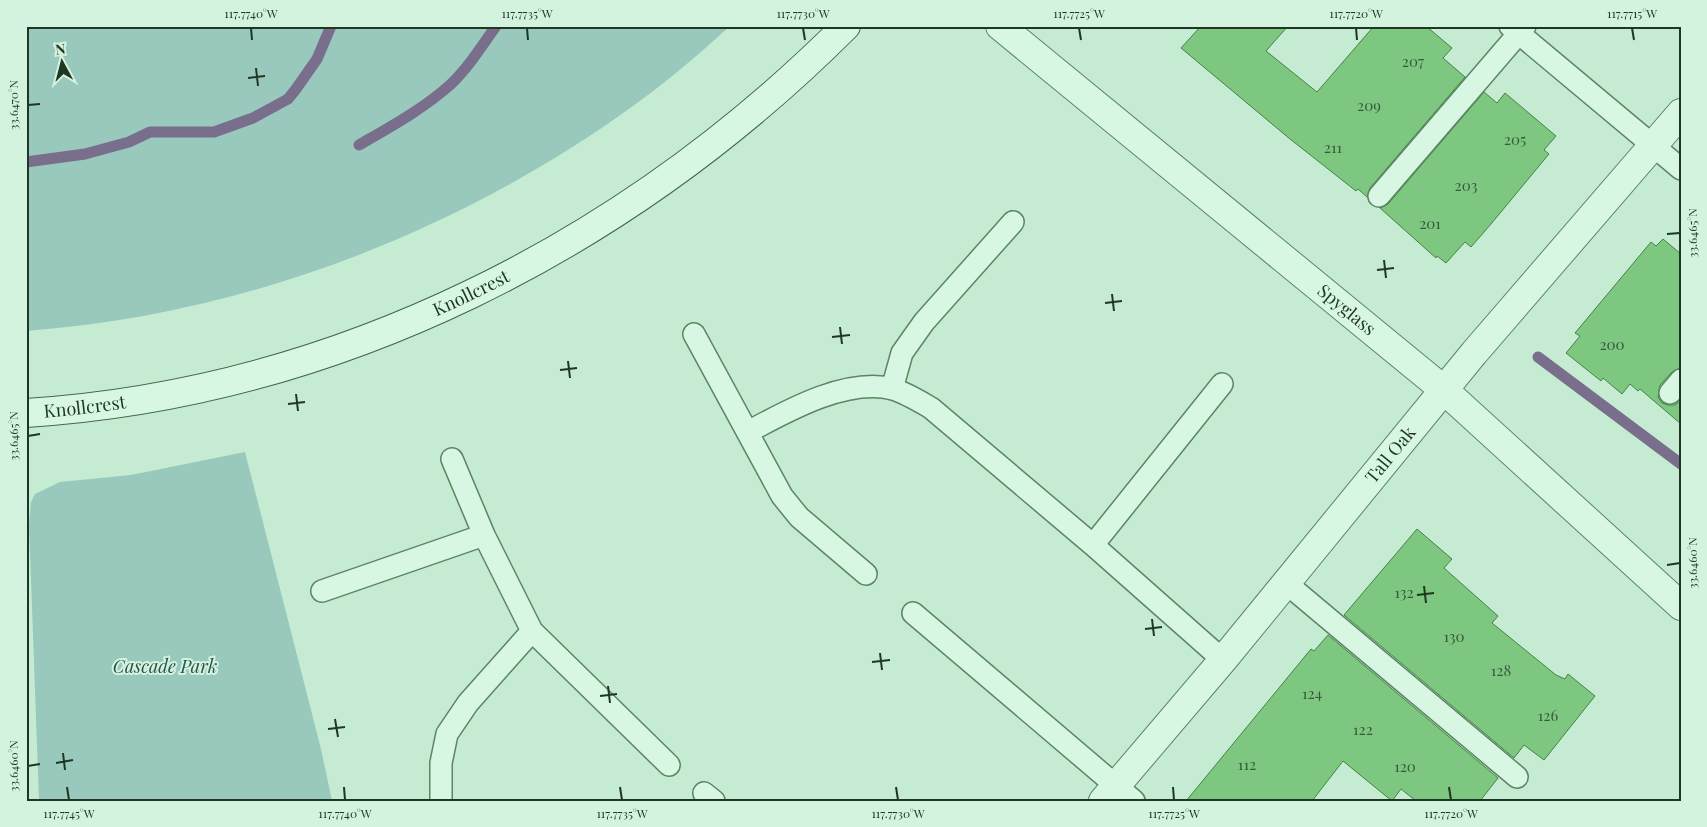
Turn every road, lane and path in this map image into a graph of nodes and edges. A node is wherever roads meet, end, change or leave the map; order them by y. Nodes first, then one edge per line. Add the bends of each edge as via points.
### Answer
1 (846, 26) edge
2 (1000, 26) edge
3 (1518, 29) edge
4 (1681, 113) edge
5 (1653, 146) junction
6 (1681, 169) edge
7 (1379, 196) dead end
8 (1013, 222) dead end
9 (694, 334) dead end
10 (1222, 384) dead end
11 (892, 389) junction
12 (1444, 390) junction
13 (26, 413) edge
14 (748, 432) junction
15 (452, 459) dead end
16 (484, 535) junction
17 (1093, 545) junction
18 (866, 574) dead end
19 (1286, 583) junction
20 (322, 591) dead end
21 (1681, 606) edge
22 (913, 613) dead end
23 (532, 631) junction
24 (1223, 660) junction
25 (669, 764) dead end
26 (1517, 777) dead end
27 (1118, 796) edge
28 (441, 801) edge

1 - 13 street, Knollcrest via 771,97 689,164 572,241 478,292 369,337 248,376 145,399
2 - 12 street, Spyglass
3 - 5 lane
3 - 7 lane
4 - 5 street, Tall Oak
5 - 6 lane
5 - 12 street, Tall Oak
8 - 11 lane via 924,322 902,353
9 - 14 lane
10 - 17 lane
11 - 14 lane via 874,387 823,396 796,406
11 - 17 lane via 931,408
12 - 19 street, Tall Oak
12 - 21 street, Spyglass
14 - 18 lane via 782,496 799,517
15 - 16 lane
16 - 20 lane
16 - 23 lane
17 - 24 lane
19 - 24 street, Tall Oak
19 - 26 lane
22 - 27 lane
23 - 25 lane
23 - 28 lane via 468,703 447,734
24 - 27 street, Tall Oak

